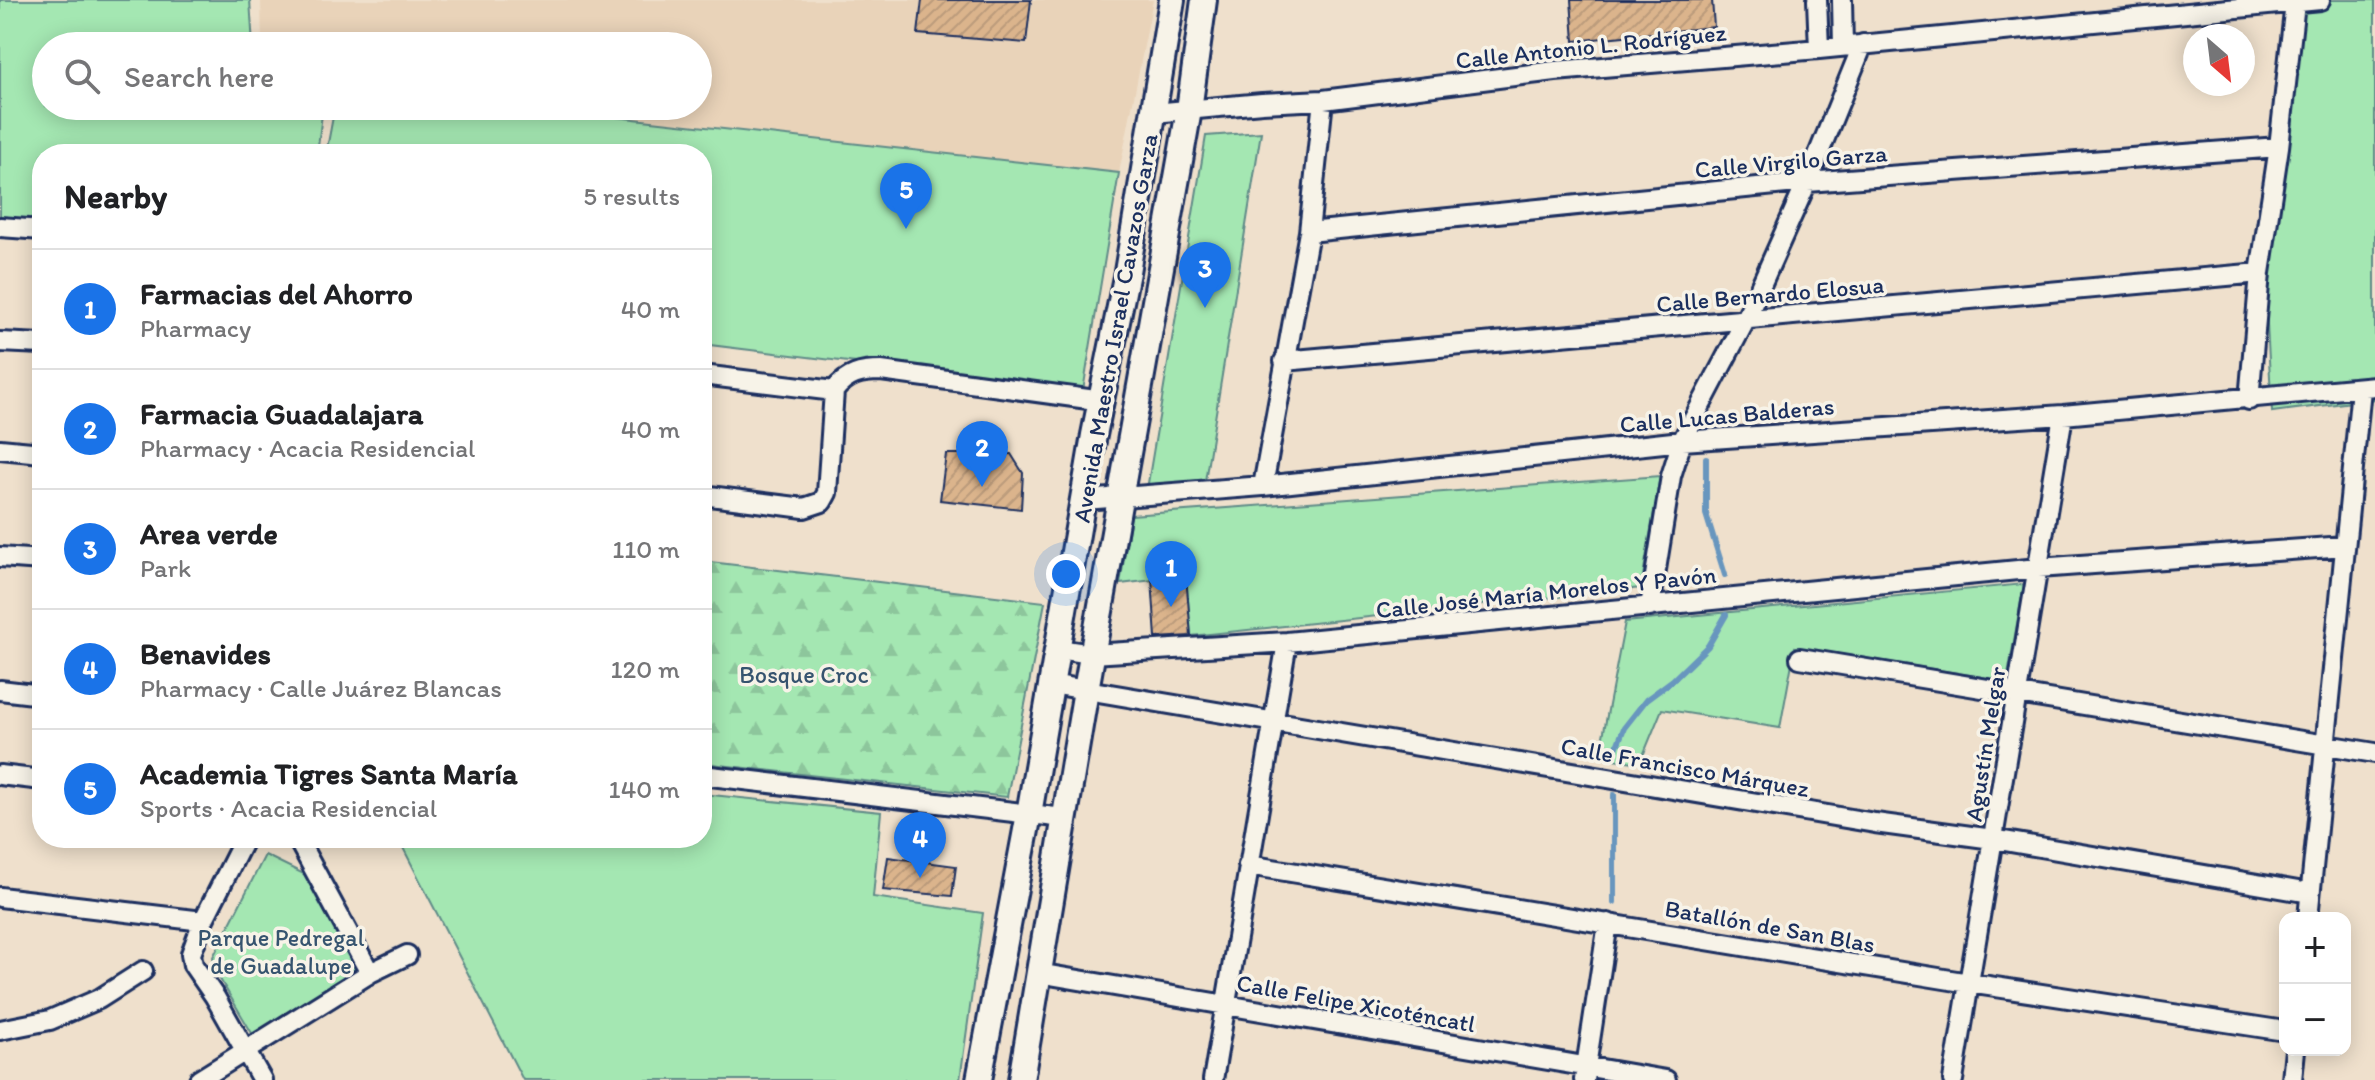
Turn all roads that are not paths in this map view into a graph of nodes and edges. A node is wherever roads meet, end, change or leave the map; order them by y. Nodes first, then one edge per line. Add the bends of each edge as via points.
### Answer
1 (1172, 0) edge
2 (1204, 0) edge
3 (1817, 0) edge
4 (1842, 0) edge
5 (2320, 0) edge
6 (2295, 3) junction
7 (1863, 44) junction
8 (1843, 46) junction
9 (1819, 49) junction
10 (1323, 100) junction
11 (1189, 110) junction
12 (1154, 113) junction
13 (2279, 147) junction
14 (1807, 182) junction
15 (0, 227) edge
16 (32, 229) edge
17 (1309, 232) junction
18 (2260, 273) junction
19 (1745, 321) junction
20 (0, 342) edge
21 (32, 344) edge
22 (1284, 361) junction
23 (712, 376) edge
24 (2368, 388) edge
25 (834, 391) junction
26 (2249, 400) junction
27 (1103, 401) junction
28 (2063, 415) junction
29 (1682, 441) junction
30 (0, 449) edge
31 (32, 452) edge
32 (1263, 486) junction
33 (712, 496) edge
34 (1121, 499) junction
35 (1084, 500) junction
36 (2345, 546) junction
37 (0, 557) edge
38 (32, 559) edge
39 (2038, 568) junction
40 (1650, 607) junction
41 (1287, 642) junction
42 (1058, 649) junction
43 (1092, 654) junction
44 (1800, 658) dead end
45 (1051, 684) junction
46 (0, 690) edge
47 (1086, 690) junction
48 (2017, 692) junction
49 (32, 694) edge
50 (1274, 723) junction
51 (2325, 743) junction
52 (2375, 753) edge
53 (0, 775) edge
54 (712, 776) edge
55 (32, 779) edge
56 (1029, 814) junction
57 (1064, 818) junction
58 (1993, 839) junction
59 (240, 848) edge
60 (302, 848) edge
61 (1248, 865) junction
62 (2310, 893) junction
63 (0, 897) edge
64 (2308, 912) edge
65 (203, 921) junction
66 (1608, 923) junction
67 (407, 955) dead end
68 (143, 971) dead end
69 (370, 973) junction
70 (1038, 973) junction
71 (1969, 983) junction
72 (1224, 1004) junction
73 (0, 1030) edge
74 (2279, 1030) edge
75 (245, 1051) junction
76 (2294, 1056) edge
77 (1585, 1073) edge
78 (199, 1080) edge
79 (262, 1080) edge
80 (979, 1080) edge
81 (1021, 1080) edge
82 (1213, 1080) edge
83 (1666, 1080) edge
84 (1953, 1080) edge
85 (2292, 1080) edge

1 - 12 main road, Avenida Maestro Israel Cavazos Garza
2 - 11 main road, Avenida Maestro Israel Cavazos Garza
3 - 9 street
4 - 8 street
5 - 6 street, Calle Antonio L. Rodríguez
6 - 7 street, Calle Antonio L. Rodríguez
6 - 13 street
7 - 8 street, Calle Antonio L. Rodríguez
7 - 14 street
8 - 9 street, Calle Antonio L. Rodríguez
9 - 10 street, Calle Antonio L. Rodríguez via 1555,71
10 - 11 street, Calle Antonio L. Rodríguez
10 - 17 street
11 - 12 street, Calle Antonio L. Rodríguez
11 - 34 main road, Avenida Maestro Israel Cavazos Garza
12 - 27 main road, Avenida Maestro Israel Cavazos Garza
13 - 14 street, Calle Virgilo Garza
13 - 18 street
14 - 17 street, Calle Virgilo Garza
14 - 19 street
15 - 16 street
17 - 22 street
18 - 19 street, Calle Bernardo Elosua
18 - 26 street
19 - 22 street, Calle Bernardo Elosua
19 - 29 street
20 - 21 street
22 - 32 street
23 - 25 street
24 - 26 street, Calle Lucas Balderas
24 - 36 street
25 - 27 street via 852,375 881,371
25 - 33 street via 827,493 822,502 804,508
26 - 28 street, Calle Lucas Balderas
27 - 35 main road, Avenida Maestro Israel Cavazos Garza
28 - 29 street, Calle Lucas Balderas
28 - 39 street, Agustín Melgar
29 - 32 street, Calle Lucas Balderas
29 - 40 street via 1663,517
30 - 31 street
32 - 34 street, Calle Lucas Balderas
34 - 35 street, Calle Lucas Balderas
34 - 43 main road, Avenida Maestro Israel Cavazos Garza
35 - 42 main road, Avenida Maestro Israel Cavazos Garza
36 - 39 street, Calle José María Morelos Y Pavón
36 - 51 street
37 - 38 street
39 - 40 street, Calle José María Morelos Y Pavón
39 - 48 street, Agustín Melgar
40 - 41 street, Calle José María Morelos Y Pavón
41 - 43 street, Calle José María Morelos Y Pavón
41 - 50 street
42 - 43 street, Calle José María Morelos Y Pavón
42 - 45 main road, Avenida Maestro Israel Cavazos Garza
43 - 47 main road, Avenida Maestro Israel Cavazos Garza
44 - 48 street
45 - 47 street, Calle Francisco Márquez
45 - 56 main road, Avenida Maestro Israel Cavazos Garza
46 - 49 street
47 - 50 street, Calle Francisco Márquez
47 - 57 main road, Avenida Maestro Israel Cavazos Garza
48 - 51 street
48 - 58 street, Agustín Melgar
50 - 58 street, Calle Francisco Márquez
50 - 61 street
51 - 52 street
51 - 62 street
53 - 55 street
54 - 56 street
56 - 57 street
56 - 80 main road, Avenida Maestro Israel Cavazos Garza
57 - 70 main road, Avenida Maestro Israel Cavazos Garza
58 - 62 street, Calle Francisco Márquez
58 - 71 street, Agustín Melgar
59 - 65 street
60 - 69 street
61 - 66 street, Batallón de San Blas
61 - 72 street
62 - 64 street
63 - 65 street
65 - 75 street via 193,944 193,965
66 - 71 street, Batallón de San Blas
66 - 77 street
67 - 69 street
68 - 73 street via 99,999 50,1020
69 - 75 street
70 - 72 street, Calle Felipe Xicoténcatl
70 - 81 main road, Avenida Maestro Israel Cavazos Garza
71 - 74 street, Batallón de San Blas
71 - 84 street, Agustín Melgar
72 - 77 street, Calle Felipe Xicoténcatl
72 - 82 street
75 - 78 street
75 - 79 street
76 - 85 street
77 - 83 street, Calle Felipe Xicoténcatl

